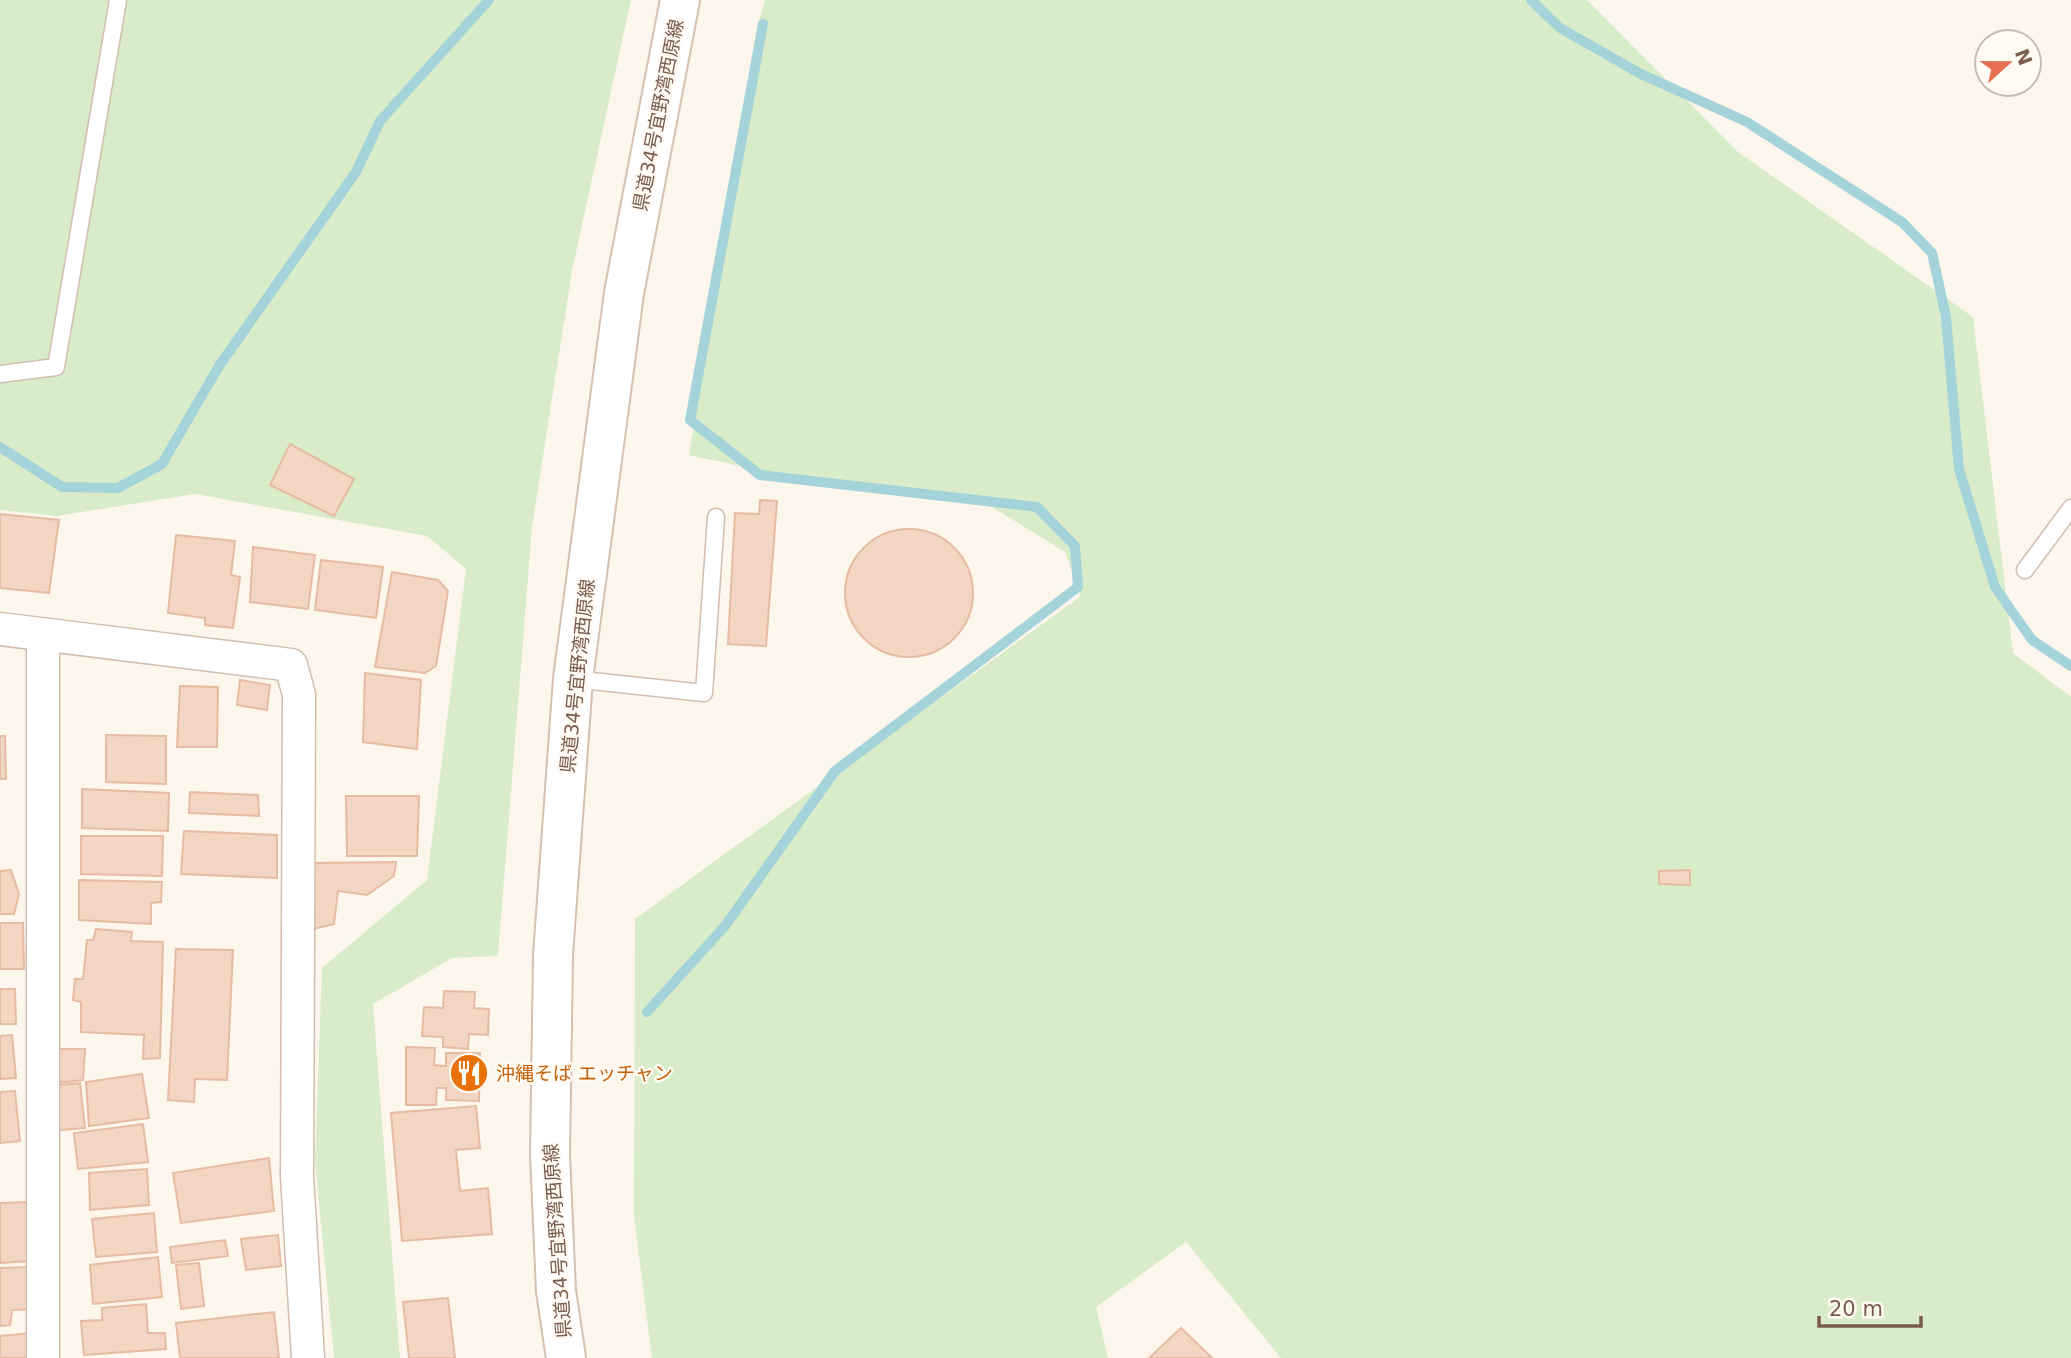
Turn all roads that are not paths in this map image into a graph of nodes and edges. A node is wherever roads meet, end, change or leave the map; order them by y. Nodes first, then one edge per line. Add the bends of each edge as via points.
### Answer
1 (118, 0) edge
2 (680, 0) edge
3 (0, 374) edge
4 (2071, 508) edge
5 (716, 517) dead end
6 (2025, 570) dead end
7 (0, 629) edge
8 (43, 635) junction
9 (573, 679) junction
10 (43, 1358) edge
11 (308, 1358) edge
12 (566, 1358) edge

1 - 3 lane via 56,367
2 - 9 main road, 県道34号宜野湾西原線 via 624,293
4 - 6 lane
5 - 9 lane via 704,693
7 - 8 street
8 - 10 street
8 - 11 street via 291,665 299,695 297,1176
9 - 12 main road, 県道34号宜野湾西原線 via 553,955 550,1155 556,1292

